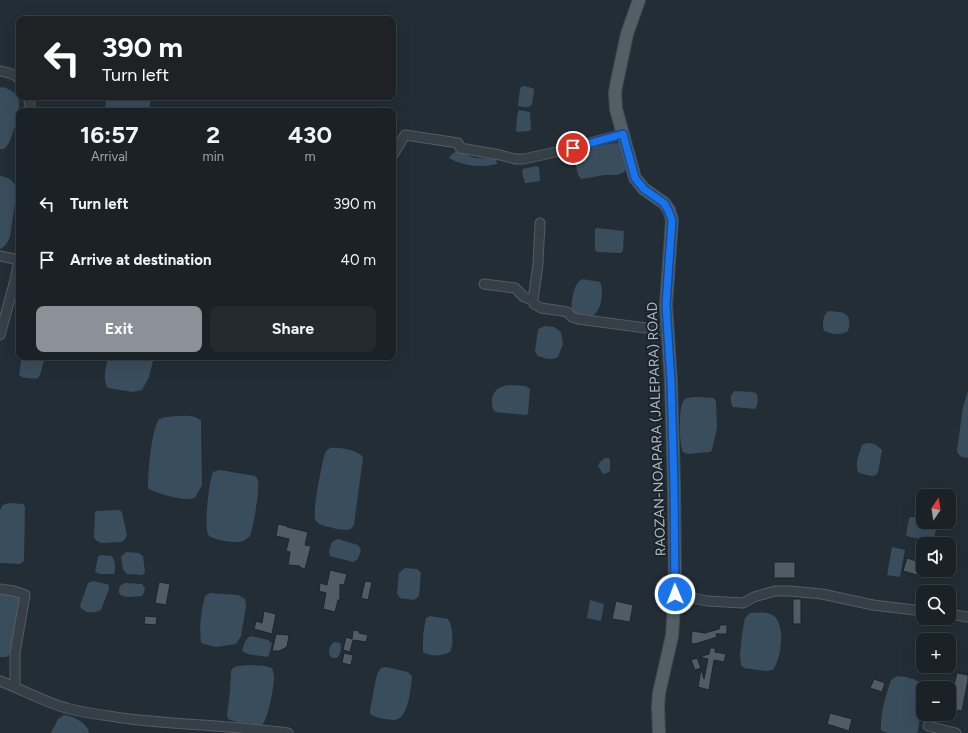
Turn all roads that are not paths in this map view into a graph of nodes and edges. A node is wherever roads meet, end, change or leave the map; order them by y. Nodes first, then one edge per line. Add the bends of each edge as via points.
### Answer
1 (639, 0) edge
2 (0, 71) edge
3 (16, 77) edge
4 (623, 134) junction
5 (396, 150) edge
6 (540, 223) dead end
7 (0, 256) edge
8 (16, 259) edge
9 (16, 275) edge
10 (484, 284) dead end
11 (533, 300) junction
12 (668, 331) junction
13 (0, 335) edge
14 (0, 589) edge
15 (675, 594) junction
16 (916, 610) edge
17 (956, 615) edge
18 (968, 616) edge
19 (0, 681) edge
20 (15, 686) junction
21 (928, 726) dead end
22 (288, 733) edge
23 (659, 733) edge
24 (956, 733) edge

1 - 4 main road, RAOZAN-NOAPARA (JALEPARA) ROAD via 626,34 615,94
2 - 3 street
4 - 5 street via 524,159 460,148 458,143 405,135
4 - 12 main road, RAOZAN-NOAPARA (JALEPARA) ROAD via 635,178 644,189 664,203 671,215 666,305
6 - 11 street
7 - 8 street
9 - 13 street
10 - 11 street via 516,288 524,297
11 - 12 street via 534,304 541,308 567,312 578,319
12 - 15 main road, RAOZAN-NOAPARA (JALEPARA) ROAD
14 - 20 street via 25,595 15,652
15 - 16 street via 707,601 743,603 775,591 789,591
15 - 23 main road, RAOZAN-NOAPARA (JALEPARA) ROAD via 672,636 659,693
17 - 18 street
19 - 20 street
20 - 22 street via 45,701 98,715
21 - 24 street

